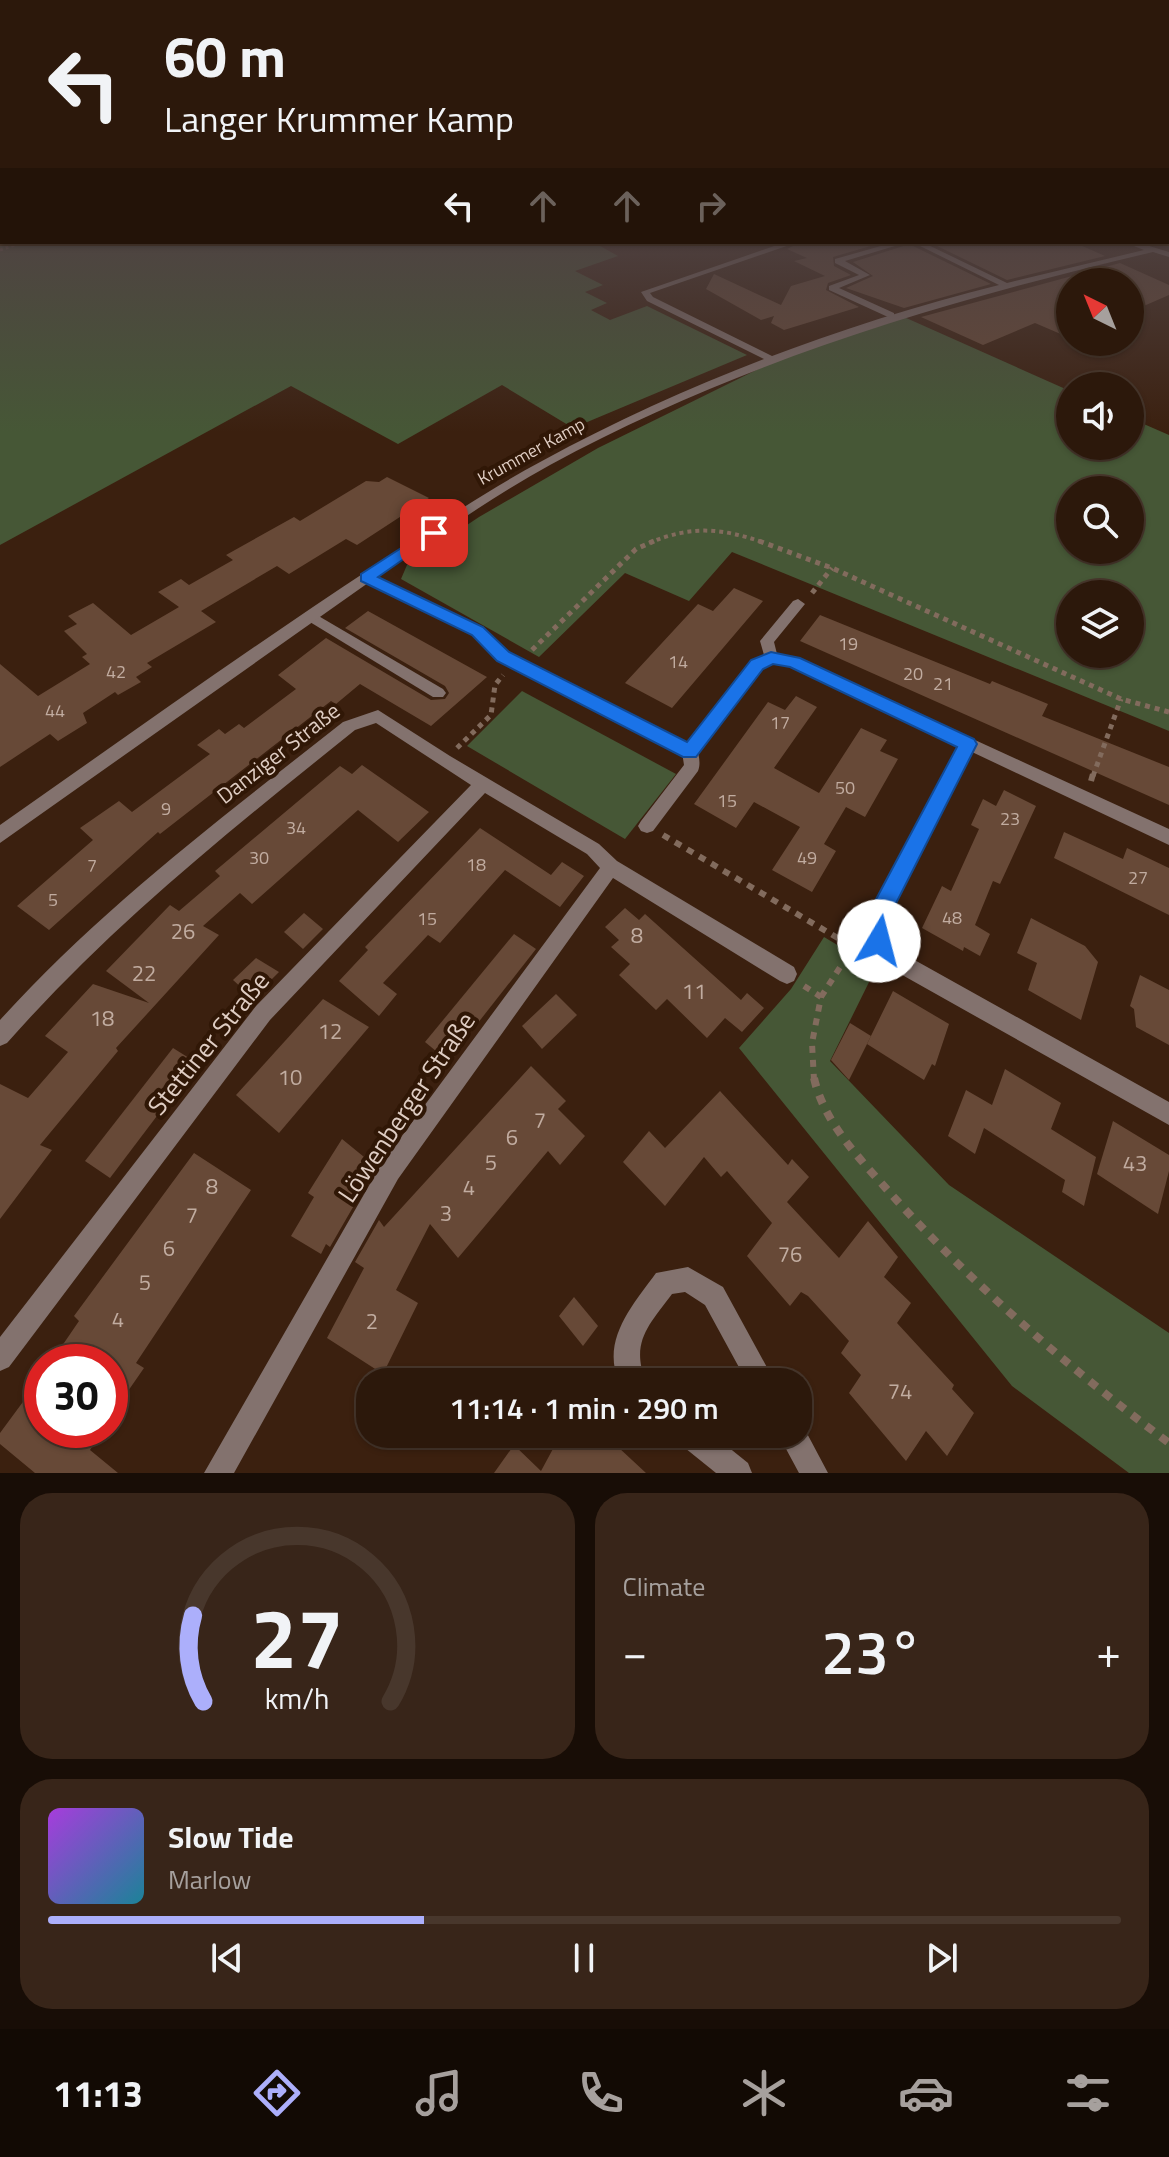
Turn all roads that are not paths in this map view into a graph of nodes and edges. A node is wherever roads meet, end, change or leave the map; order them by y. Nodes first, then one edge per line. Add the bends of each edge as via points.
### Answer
1 (646, 294) edge
2 (845, 294) edge
3 (968, 294) edge
4 (891, 315) junction
5 (769, 358) junction
6 (367, 577) junction
7 (798, 604) road end
8 (310, 616) junction
9 (771, 658) junction
10 (438, 693) dead end
11 (968, 744) junction
12 (690, 752) junction
13 (483, 784) junction
14 (647, 826) road end
15 (0, 835) edge
16 (1169, 837) edge
17 (611, 867) junction
18 (787, 974) road end
19 (0, 1036) edge
20 (1169, 1114) edge
21 (0, 1358) edge
22 (625, 1368) edge
23 (754, 1368) edge
24 (707, 1448) edge
25 (800, 1448) edge
26 (218, 1473) edge
27 (738, 1473) edge
28 (814, 1473) edge

1 - 5 street
2 - 4 street
3 - 4 street, Krummer Kamp
4 - 5 street, Krummer Kamp
5 - 6 street, Krummer Kamp via 548,462
6 - 8 street, Krummer Kamp
6 - 12 street via 477,631 515,663
7 - 9 street via 767,641
8 - 10 street
8 - 15 street, Krummer Kamp
9 - 11 street via 794,662
9 - 12 street via 757,665
11 - 16 street
11 - 20 street via 876,920 879,941 895,960
12 - 14 street via 692,766
13 - 17 street, Danziger Straße via 593,849
13 - 19 street, Danziger Straße via 378,716 349,726 120,910 41,986
13 - 21 street, Stettiner Straße via 263,1013
17 - 18 street, Danziger Straße
17 - 26 street, Löwenberger Straße via 390,1171
22 - 23 street via 626,1337 665,1282 688,1279 714,1296
24 - 27 street
25 - 28 street

